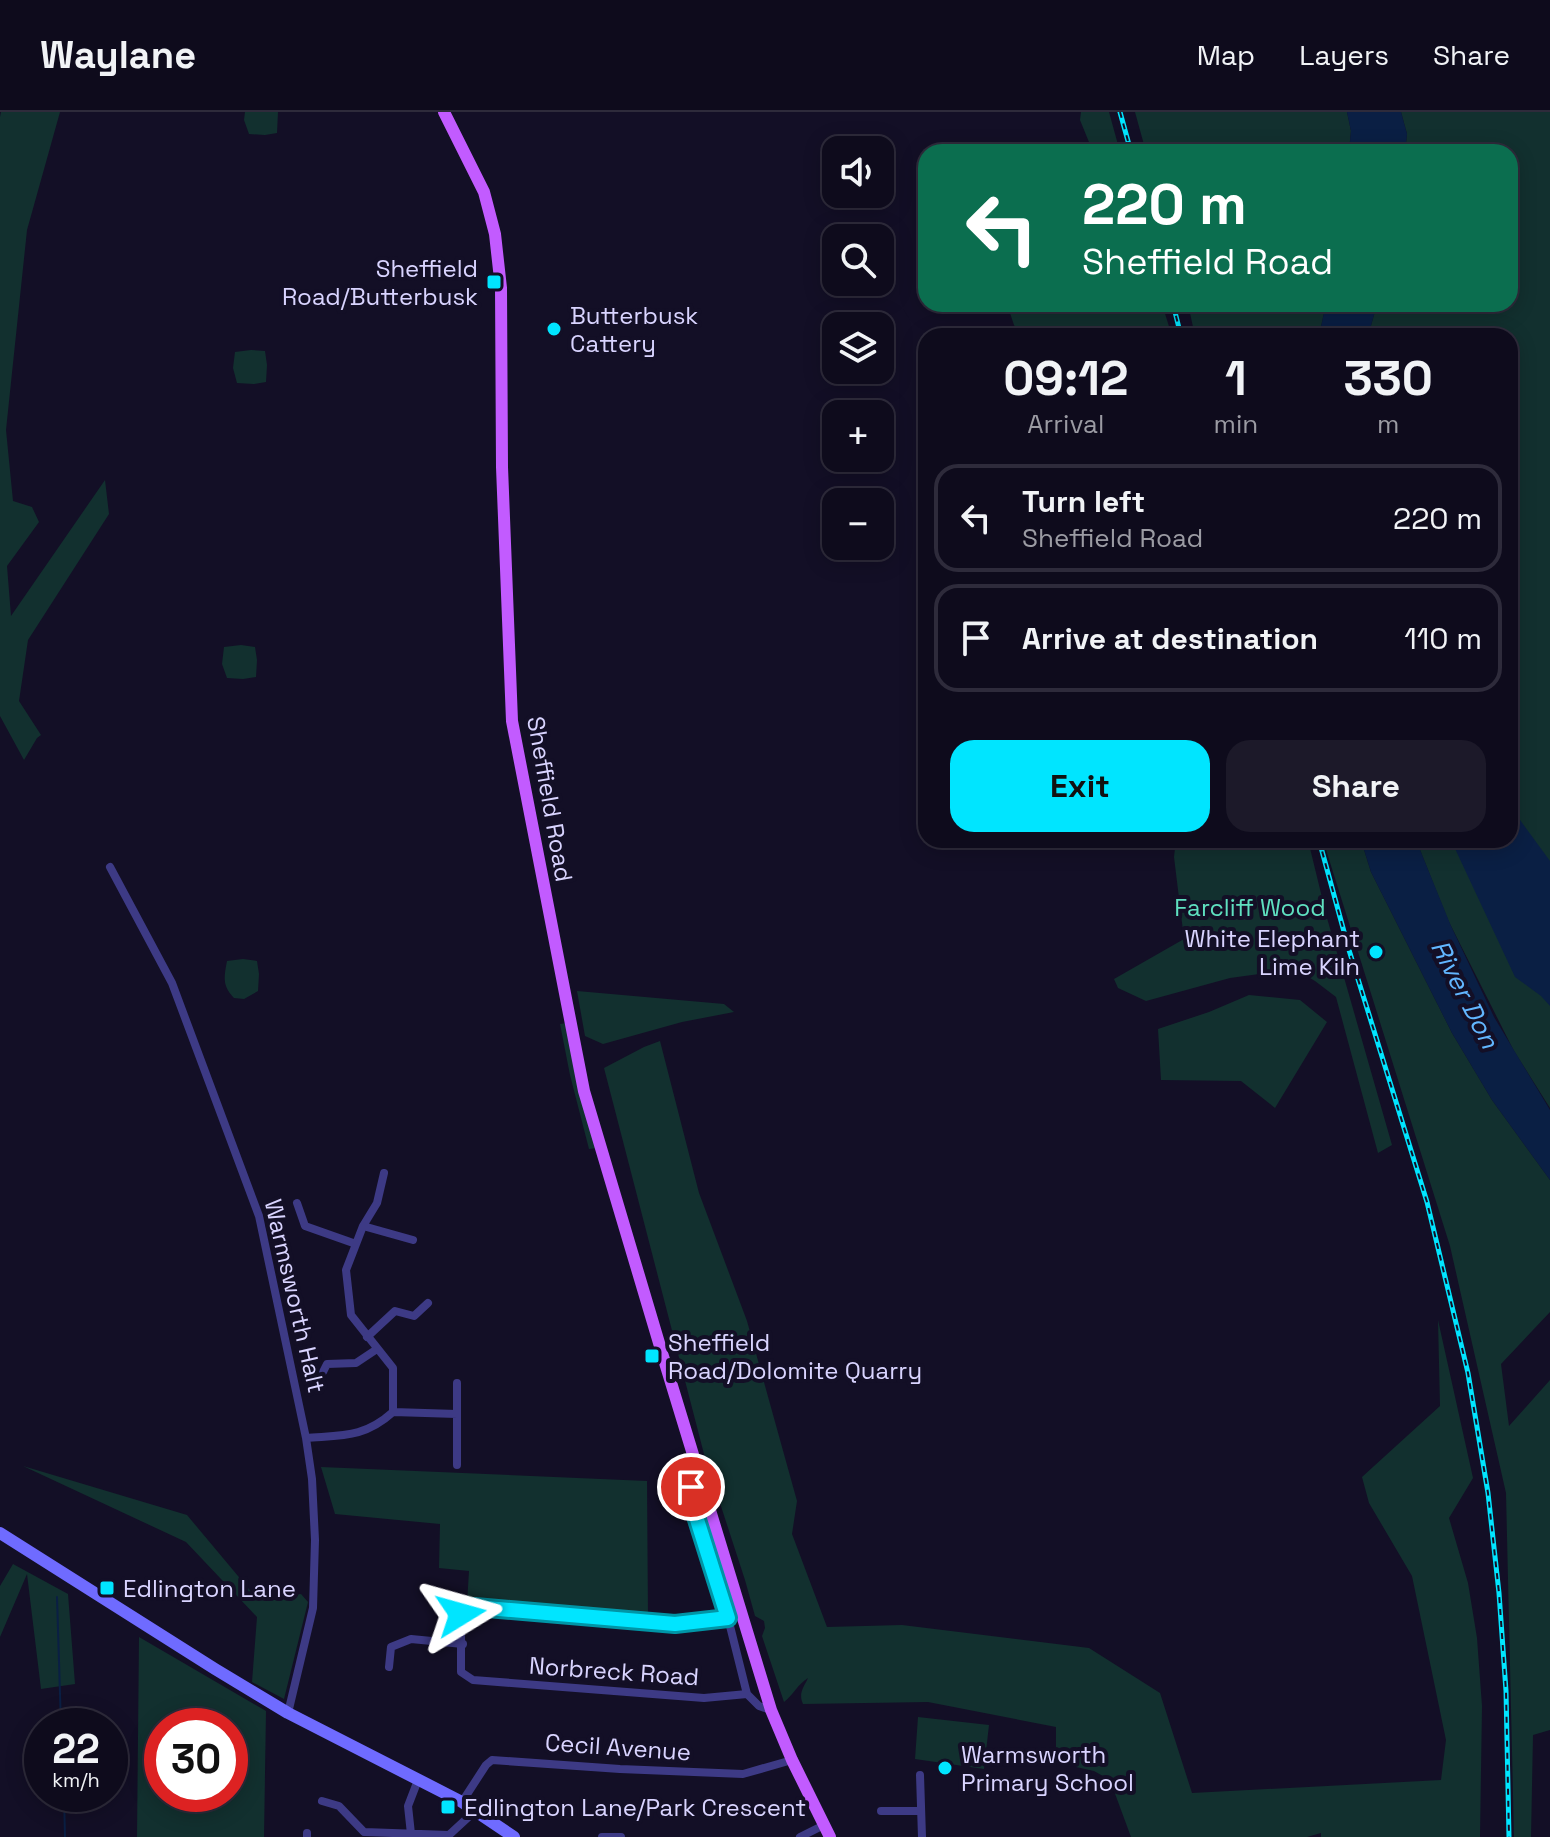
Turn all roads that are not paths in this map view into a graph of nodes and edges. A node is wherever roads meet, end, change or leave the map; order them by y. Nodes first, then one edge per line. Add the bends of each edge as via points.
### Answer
1 (444, 112) edge
2 (110, 867) dead end
3 (384, 1173) dead end
4 (297, 1203) dead end
5 (363, 1226) junction
6 (413, 1240) dead end
7 (356, 1244) junction
8 (428, 1303) dead end
9 (367, 1337) junction
10 (377, 1349) junction
11 (325, 1354) dead end
12 (457, 1383) dead end
13 (393, 1412) junction
14 (457, 1414) junction
15 (306, 1438) junction
16 (457, 1465) dead end
17 (702, 1484) junction
18 (0, 1533) edge
19 (728, 1618) junction
20 (463, 1644) junction
21 (389, 1667) dead end
22 (747, 1694) junction
23 (771, 1710) junction
24 (288, 1713) junction
25 (792, 1760) junction
26 (920, 1775) dead end
27 (418, 1780) junction
28 (322, 1801) dead end
29 (462, 1802) junction
30 (475, 1811) junction
31 (881, 1811) dead end
32 (921, 1811) junction
33 (827, 1831) edge
34 (411, 1834) junction
35 (514, 1837) edge
36 (602, 1837) edge
37 (621, 1837) edge
38 (800, 1837) edge
39 (922, 1837) edge

1 - 17 main road, Sheffield Road via 484,192 495,234 501,288 512,721 584,1091
2 - 15 street, Warmsworth Halt via 172,983 259,1216
3 - 5 street via 377,1203
4 - 7 street via 305,1226
5 - 6 street
5 - 7 street
7 - 9 street via 346,1270 351,1315
8 - 9 street via 414,1316 395,1311
9 - 10 street
10 - 11 street via 356,1363 325,1368
10 - 13 street via 393,1368
12 - 14 street
13 - 14 street
13 - 15 street via 379,1425 356,1434
14 - 16 street
15 - 24 street, Warmsworth Halt via 314,1525 313,1608
17 - 19 street, Sheffield Road via 688,1491
17 - 23 main road, Sheffield Road
18 - 24 main road
19 - 20 street via 675,1624 475,1607 461,1614
19 - 22 street, Sheffield Road
20 - 21 street via 411,1639 391,1647
20 - 22 street, Norbreck Road via 461,1672 473,1680 704,1698
22 - 23 street
23 - 25 main road, Sheffield Road
24 - 27 main road
25 - 29 street, Cecil Avenue via 743,1774 492,1760
25 - 33 main road, Sheffield Road
26 - 32 street
27 - 29 main road
27 - 34 street via 408,1806
28 - 34 street via 339,1806 364,1832
29 - 30 main road
30 - 34 street via 449,1835
30 - 35 main road
31 - 32 street
32 - 39 street
33 - 38 street
36 - 37 street

